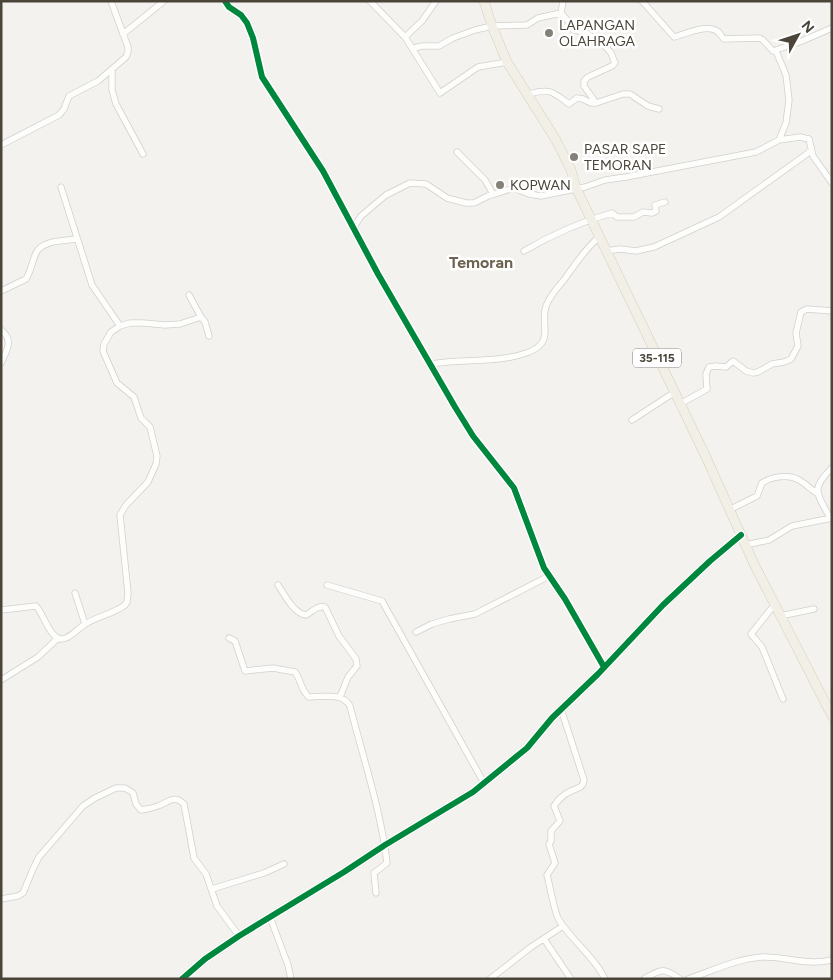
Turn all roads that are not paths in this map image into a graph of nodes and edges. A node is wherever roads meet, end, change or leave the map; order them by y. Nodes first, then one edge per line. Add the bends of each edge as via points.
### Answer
1 (112, 1) edge
2 (164, 1) edge
3 (225, 1) edge
4 (370, 1) edge
5 (436, 1) edge
6 (484, 1) edge
7 (563, 1) edge
8 (642, 1) edge
9 (561, 13) junction
10 (492, 26) junction
11 (832, 28) edge
12 (123, 34) junction
13 (405, 37) junction
14 (413, 48) junction
15 (776, 51) junction
16 (507, 62) junction
17 (112, 69) junction
18 (528, 94) junction
19 (596, 103) junction
20 (659, 109) dead end
21 (779, 140) junction
22 (1, 146) edge
23 (811, 150) junction
24 (457, 152) dead end
25 (144, 154) dead end
26 (832, 183) edge
27 (61, 187) dead end
28 (576, 188) junction
29 (493, 194) junction
30 (665, 202) dead end
31 (591, 219) junction
32 (354, 227) junction
33 (599, 236) junction
34 (76, 239) junction
35 (524, 250) dead end
36 (606, 251) junction
37 (1, 290) edge
38 (189, 295) dead end
39 (832, 311) edge
40 (201, 316) junction
41 (120, 326) junction
42 (1, 330) edge
43 (209, 336) dead end
44 (1, 363) edge
45 (431, 364) junction
46 (675, 392) junction
47 (680, 404) junction
48 (632, 420) dead end
49 (832, 468) edge
50 (817, 493) junction
51 (729, 510) junction
52 (831, 518) edge
53 (741, 536) junction
54 (745, 545) junction
55 (549, 576) junction
56 (278, 585) dead end
57 (327, 585) dead end
58 (75, 593) dead end
59 (775, 604) junction
60 (814, 609) dead end
61 (1, 610) edge
62 (780, 616) junction
63 (85, 624) junction
64 (416, 632) dead end
65 (58, 638) junction
66 (229, 638) dead end
67 (604, 667) junction
68 (1, 680) edge
69 (340, 697) junction
70 (783, 699) dead end
71 (561, 709) junction
72 (832, 716) edge
73 (484, 783) junction
74 (385, 845) junction
75 (284, 864) dead end
76 (212, 889) junction
77 (376, 894) dead end
78 (1, 899) edge
79 (270, 917) junction
80 (563, 926) junction
81 (240, 936) junction
82 (544, 939) junction
83 (832, 960) edge
84 (182, 979) edge
85 (291, 979) edge
86 (490, 979) edge
87 (571, 979) edge
88 (605, 979) edge
89 (644, 979) edge
90 (680, 979) edge
91 (688, 979) edge

1 - 12 street
2 - 12 street
3 - 32 street via 247,23 262,77 323,171
4 - 13 street
5 - 13 street
6 - 10 main road, 35-115
7 - 9 street
8 - 15 street via 674,37 711,29 726,39 760,38 770,50
9 - 10 street via 538,18 527,25
9 - 19 street via 573,30 587,32 607,48 614,61 614,65 584,80 584,86
10 - 14 street via 468,32 440,46
10 - 16 main road, 35-115
11 - 15 street
12 - 17 street via 128,52
13 - 14 street
14 - 16 street via 440,93 478,68
15 - 21 street via 786,75 789,100 786,123
16 - 18 main road, 35-115
17 - 22 street via 98,81 69,96 59,114
17 - 25 street via 116,104
18 - 19 street via 546,90 569,104 580,98
18 - 28 main road, 35-115 via 556,140
19 - 20 street via 630,94
21 - 23 street via 806,138
21 - 28 street via 756,152
23 - 26 street
23 - 36 street via 718,217 654,246 636,251
24 - 29 street via 485,180
27 - 34 street
28 - 29 street via 541,196 514,188
28 - 31 main road, 35-115
29 - 32 street via 474,203 466,203 447,198 426,184 410,183 386,195 361,216
30 - 31 street via 655,205 656,211 652,213 617,217 612,213
31 - 33 main road, 35-115
31 - 35 street via 550,235
32 - 45 street
33 - 36 main road, 35-115
33 - 45 street via 551,295 545,311 546,336 538,347 495,360
34 - 37 street via 41,248 26,279
34 - 41 street via 92,286
36 - 46 main road, 35-115
38 - 40 street
39 - 47 street via 807,309 801,312 796,333 798,346 788,360 753,373 733,361 726,367 709,367 707,389
40 - 41 street via 172,324 130,323
40 - 43 street
41 - 63 street via 111,332 103,350 117,384 136,399 141,418 151,431 157,456 148,482 126,504 120,515 127,602 123,607
42 - 44 street via 9,342
45 - 55 street via 473,436 518,495 536,550
46 - 47 main road, 35-115
46 - 48 street
47 - 51 main road, 35-115
49 - 50 street via 820,482
50 - 51 street via 795,478 774,478 762,482 757,496
50 - 52 street
51 - 53 main road, 35-115
52 - 54 street via 792,526 769,540
53 - 54 main road, 35-115
53 - 67 street via 663,605
54 - 59 main road, 35-115
55 - 64 street via 475,614 449,619
55 - 67 street
56 - 69 street via 300,614 306,615 321,606 325,608 356,659 357,666 348,677
57 - 73 street via 382,601
58 - 63 street
59 - 62 main road, 35-115
59 - 70 street via 751,634 762,647
60 - 62 street
61 - 65 street via 36,606
62 - 72 main road, 35-115
63 - 65 street via 67,637
65 - 68 street via 38,657
66 - 69 street via 235,641 245,671 273,668 295,672 304,694 309,697
67 - 71 street
69 - 74 street via 350,706
71 - 73 street via 527,748
71 - 80 street via 584,780 581,787 570,791 554,806 560,821 551,831 549,844 555,863 547,874 555,912
73 - 74 street
74 - 77 street via 387,863 374,873
74 - 79 street
75 - 76 street
76 - 78 street via 194,858 184,804 173,798 141,810 133,793 121,787 103,793 83,806 40,857 24,893
76 - 81 street via 217,906
79 - 81 street
79 - 85 street
80 - 82 street
80 - 88 street
81 - 84 street
82 - 86 street
82 - 87 street
83 - 91 street via 810,963 755,958
89 - 90 street via 666,970

